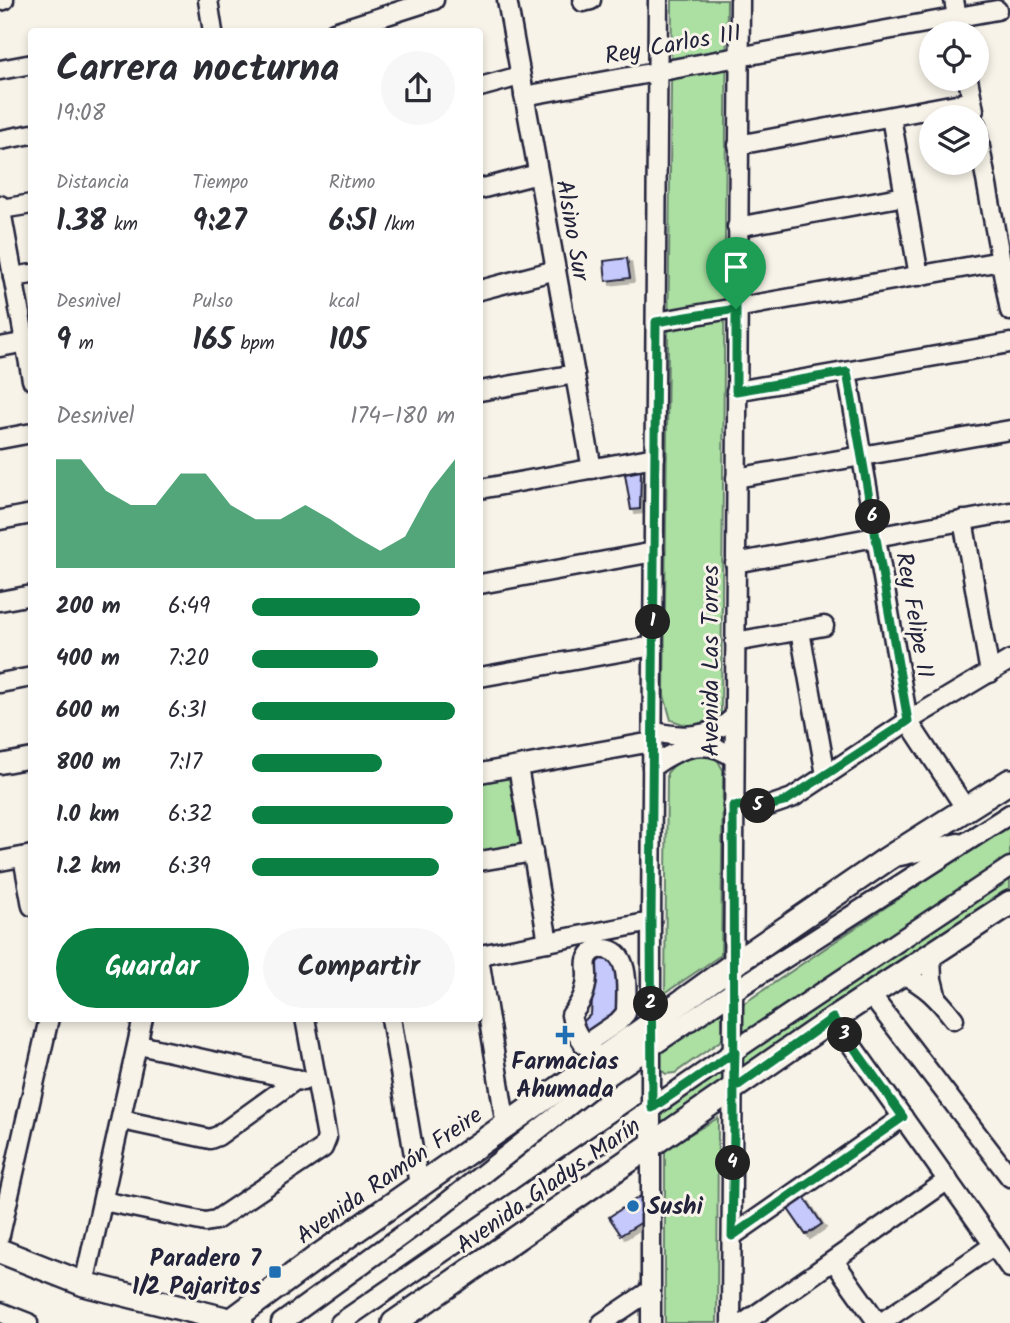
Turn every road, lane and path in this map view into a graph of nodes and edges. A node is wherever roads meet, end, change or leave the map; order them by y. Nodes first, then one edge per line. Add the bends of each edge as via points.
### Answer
1 (208, 0) edge
2 (434, 0) edge
3 (507, 0) edge
4 (659, 0) edge
5 (740, 0) edge
6 (414, 3) edge
7 (997, 10) dead end
8 (957, 17) edge
9 (212, 28) edge
10 (345, 28) edge
11 (739, 57) junction
12 (28, 65) edge
13 (0, 70) edge
14 (658, 71) junction
15 (520, 76) junction
16 (483, 87) edge
17 (524, 96) junction
18 (919, 114) edge
19 (891, 117) junction
20 (28, 135) edge
21 (0, 140) edge
22 (738, 145) junction
23 (538, 174) junction
24 (985, 175) edge
25 (483, 188) edge
26 (905, 196) junction
27 (28, 204) edge
28 (0, 207) edge
29 (737, 227) junction
30 (1001, 261) junction
31 (556, 270) junction
32 (28, 275) edge
33 (919, 276) junction
34 (13, 277) junction
35 (483, 289) edge
36 (736, 309) junction
37 (1010, 311) edge
38 (656, 322) junction
39 (28, 342) edge
40 (1010, 343) edge
41 (0, 347) edge
42 (847, 372) junction
43 (575, 374) junction
44 (483, 390) edge
45 (736, 391) junction
46 (1010, 430) edge
47 (28, 434) edge
48 (0, 439) edge
49 (655, 457) junction
50 (862, 457) junction
51 (592, 469) junction
52 (736, 478) junction
53 (483, 488) edge
54 (1010, 512) edge
55 (28, 515) edge
56 (0, 520) edge
57 (963, 520) junction
58 (877, 536) junction
59 (654, 552) junction
60 (735, 563) junction
61 (483, 583) edge
62 (28, 596) edge
63 (0, 601) edge
64 (824, 626) dead end
65 (800, 631) junction
66 (735, 642) junction
67 (653, 646) junction
68 (1010, 660) edge
69 (990, 673) junction
70 (483, 676) edge
71 (28, 678) edge
72 (0, 682) edge
73 (734, 717) junction
74 (908, 721) junction
75 (652, 737) junction
76 (734, 758) junction
77 (28, 759) edge
78 (0, 764) edge
79 (518, 766) junction
80 (652, 767) junction
81 (483, 773) edge
82 (826, 775) junction
83 (1010, 781) edge
84 (733, 806) junction
85 (966, 809) junction
86 (1010, 814) edge
87 (968, 841) junction
88 (533, 852) junction
89 (27, 856) edge
90 (887, 859) junction
91 (483, 860) edge
92 (0, 861) edge
93 (1010, 867) edge
94 (1010, 903) edge
95 (651, 922) junction
96 (548, 942) junction
97 (483, 954) edge
98 (932, 955) junction
99 (734, 964) junction
100 (901, 974) junction
101 (483, 983) edge
102 (734, 991) junction
103 (870, 994) junction
104 (936, 995) junction
105 (833, 1018) junction
106 (954, 1018) dead end
107 (47, 1022) edge
108 (143, 1022) edge
109 (306, 1022) edge
110 (392, 1022) edge
111 (651, 1036) junction
112 (139, 1045) junction
113 (592, 1052) junction
114 (735, 1052) junction
115 (297, 1079) junction
116 (317, 1083) junction
117 (734, 1088) junction
118 (652, 1108) junction
119 (903, 1117) junction
120 (122, 1120) junction
121 (506, 1126) junction
122 (652, 1146) junction
123 (503, 1158) junction
124 (1010, 1177) edge
125 (426, 1180) junction
126 (948, 1180) junction
127 (103, 1201) junction
128 (0, 1236) edge
129 (732, 1236) junction
130 (994, 1245) junction
131 (0, 1251) edge
132 (834, 1261) junction
133 (1010, 1268) edge
134 (84, 1284) junction
135 (651, 1290) junction
136 (0, 1312) edge
137 (202, 1317) edge
138 (234, 1322) edge
139 (28, 1323) edge
140 (281, 1323) edge
141 (340, 1323) edge
142 (394, 1323) edge
143 (603, 1323) edge
144 (651, 1323) edge
145 (731, 1323) edge
146 (744, 1323) edge
147 (880, 1323) edge

1 - 9 street
2 - 6 street
3 - 15 street, Alsino Sur
4 - 14 street
5 - 11 street, Avenida Las Torres
6 - 10 street
7 - 8 street, Rey Carlos III
8 - 11 street, Rey Carlos III
11 - 14 street, Rey Carlos III
11 - 22 street, Avenida Las Torres
12 - 13 street
14 - 17 street, Rey Carlos III
14 - 38 street
15 - 16 street
15 - 17 street, Alsino Sur
17 - 23 street, Alsino Sur
18 - 19 street
19 - 22 street
19 - 26 street
20 - 21 street
22 - 29 street, Avenida Las Torres
23 - 25 street
23 - 31 street, Alsino Sur
24 - 30 street
26 - 29 street
26 - 33 street
27 - 28 street
28 - 34 street
29 - 36 street, Avenida Las Torres
30 - 33 street
30 - 37 street
31 - 35 street
31 - 43 street, Alsino Sur
32 - 34 street
33 - 36 street
34 - 39 street
36 - 38 street
36 - 45 street, Avenida Las Torres
38 - 49 street
39 - 41 street
40 - 42 street
42 - 45 street
42 - 50 street, Rey Felipe II
43 - 44 street
43 - 51 street, Alsino Sur
45 - 52 street, Avenida Las Torres
46 - 50 street
47 - 48 street
49 - 51 street
49 - 59 street
50 - 52 street
50 - 58 street, Rey Felipe II
51 - 53 street
52 - 60 street, Avenida Las Torres
54 - 57 street
55 - 56 street
57 - 58 street
57 - 69 street
58 - 60 street
58 - 74 street, Rey Felipe II
59 - 61 street
59 - 67 street
60 - 66 street, Avenida Las Torres
62 - 63 street
64 - 65 street
65 - 66 street
65 - 82 street
66 - 73 street, Avenida Las Torres
67 - 70 street
67 - 75 street
68 - 69 street
69 - 74 street
71 - 72 street
73 - 75 street via 721,727 689,736
73 - 76 street, Avenida Las Torres
74 - 82 street
74 - 85 street, Rey Felipe II
75 - 79 street
75 - 80 street
76 - 80 street via 719,748 694,746 674,752
76 - 84 street, Avenida Las Torres
77 - 78 street
79 - 81 street
79 - 88 street
80 - 95 street
82 - 84 street via 784,802
83 - 85 main road
84 - 99 street, Avenida Las Torres
85 - 90 main road
86 - 87 street
87 - 90 street
87 - 102 street
88 - 91 street
88 - 96 street
89 - 92 street
90 - 99 main road
93 - 114 street
94 - 98 main road, Avenida Gladys Marín
95 - 96 street
95 - 111 street
96 - 97 street
98 - 100 main road, Avenida Gladys Marín
98 - 104 street
99 - 102 street, Avenida Las Torres
99 - 111 main road
100 - 103 main road, Avenida Gladys Marín
100 - 104 street
101 - 121 street
102 - 111 street
102 - 114 street, Avenida Las Torres
103 - 105 main road, Avenida Gladys Marín
103 - 124 street
104 - 106 street
105 - 117 main road, Avenida Gladys Marín
105 - 119 street
107 - 128 street
108 - 112 street
109 - 116 street
110 - 125 street
111 - 113 main road, Avenida Ramón Freire
111 - 118 street
111 - 123 street
112 - 115 street
112 - 120 street
113 - 113 street via 573,1027 571,1015 584,999 587,960 601,948 614,950 621,958 626,1013
113 - 121 main road, Avenida Ramón Freire
114 - 117 street, Avenida Las Torres
114 - 118 street
115 - 116 street
115 - 120 street via 210,1139
116 - 127 street via 323,1149 216,1220 198,1221
117 - 122 main road, Avenida Gladys Marín
117 - 129 street, Avenida Las Torres
118 - 122 street
118 - 141 street
119 - 126 street
119 - 129 street
120 - 127 street
121 - 125 main road, Avenida Ramón Freire
122 - 135 street
122 - 142 main road, Avenida Gladys Marín
123 - 125 street
123 - 140 street
125 - 138 main road, Avenida Ramón Freire
126 - 130 street
126 - 132 street
127 - 134 street
129 - 145 street, Avenida Las Torres
130 - 133 street
130 - 147 street
131 - 134 main road
132 - 146 street
132 - 147 street
134 - 137 main road
135 - 143 street
135 - 144 street
136 - 139 street
137 - 138 main road

